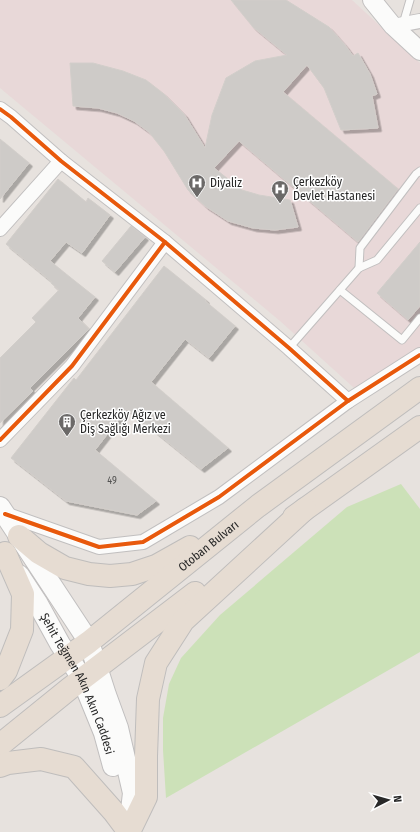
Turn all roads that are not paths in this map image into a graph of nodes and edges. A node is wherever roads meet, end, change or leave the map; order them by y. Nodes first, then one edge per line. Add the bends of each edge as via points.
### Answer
1 (372, 0) edge
2 (410, 0) edge
3 (420, 21) edge
4 (398, 25) junction
5 (420, 51) edge
6 (0, 109) edge
7 (61, 161) junction
8 (420, 171) edge
9 (420, 208) edge
10 (0, 228) edge
11 (165, 242) junction
12 (359, 268) junction
13 (340, 290) junction
14 (420, 318) edge
15 (289, 348) junction
16 (420, 355) edge
17 (420, 388) edge
18 (348, 401) junction
19 (420, 427) edge
20 (0, 440) edge
21 (258, 506) junction
22 (305, 509) junction
23 (2, 511) edge
24 (19, 536) junction
25 (2, 550) edge
26 (89, 642) junction
27 (68, 656) junction
28 (90, 673) junction
29 (0, 679) edge
30 (0, 706) edge
31 (0, 745) edge
32 (0, 766) edge
33 (129, 832) edge

1 - 4 street
2 - 4 lane
3 - 4 street
4 - 5 street
6 - 7 street
7 - 10 street
7 - 11 street
8 - 12 lane via 360,248
9 - 12 lane via 377,260
11 - 15 street
11 - 20 street via 72,366
12 - 13 lane
13 - 14 lane via 402,340
13 - 15 lane
15 - 18 street
16 - 18 street
17 - 21 highway, Otoban Bulvarı
18 - 23 street via 219,497 143,542 99,547
19 - 22 highway
21 - 24 highway via 156,566 132,574 110,576 64,568 39,553
21 - 26 highway, Otoban Bulvarı
22 - 28 highway
22 - 33 highway via 183,621 156,663 148,699 146,797
23 - 24 main road, Şehit Teğmen Akın Akın Caddesi
24 - 26 main road, Şehit Teğmen Akın Akın Caddesi
25 - 27 main road, Şehit Teğmen Akın Akın Caddesi via 38,604
25 - 29 highway via 23,594 22,630 6,672
26 - 27 highway, Otoban Bulvarı
26 - 28 main road, Şehit Teğmen Akın Akın Caddesi
27 - 28 main road, Şehit Teğmen Akın Akın Caddesi
27 - 30 highway, Otoban Bulvarı
28 - 31 highway
28 - 33 main road, Şehit Teğmen Akın Akın Caddesi
32 - 33 highway via 8,762 41,759 74,767

